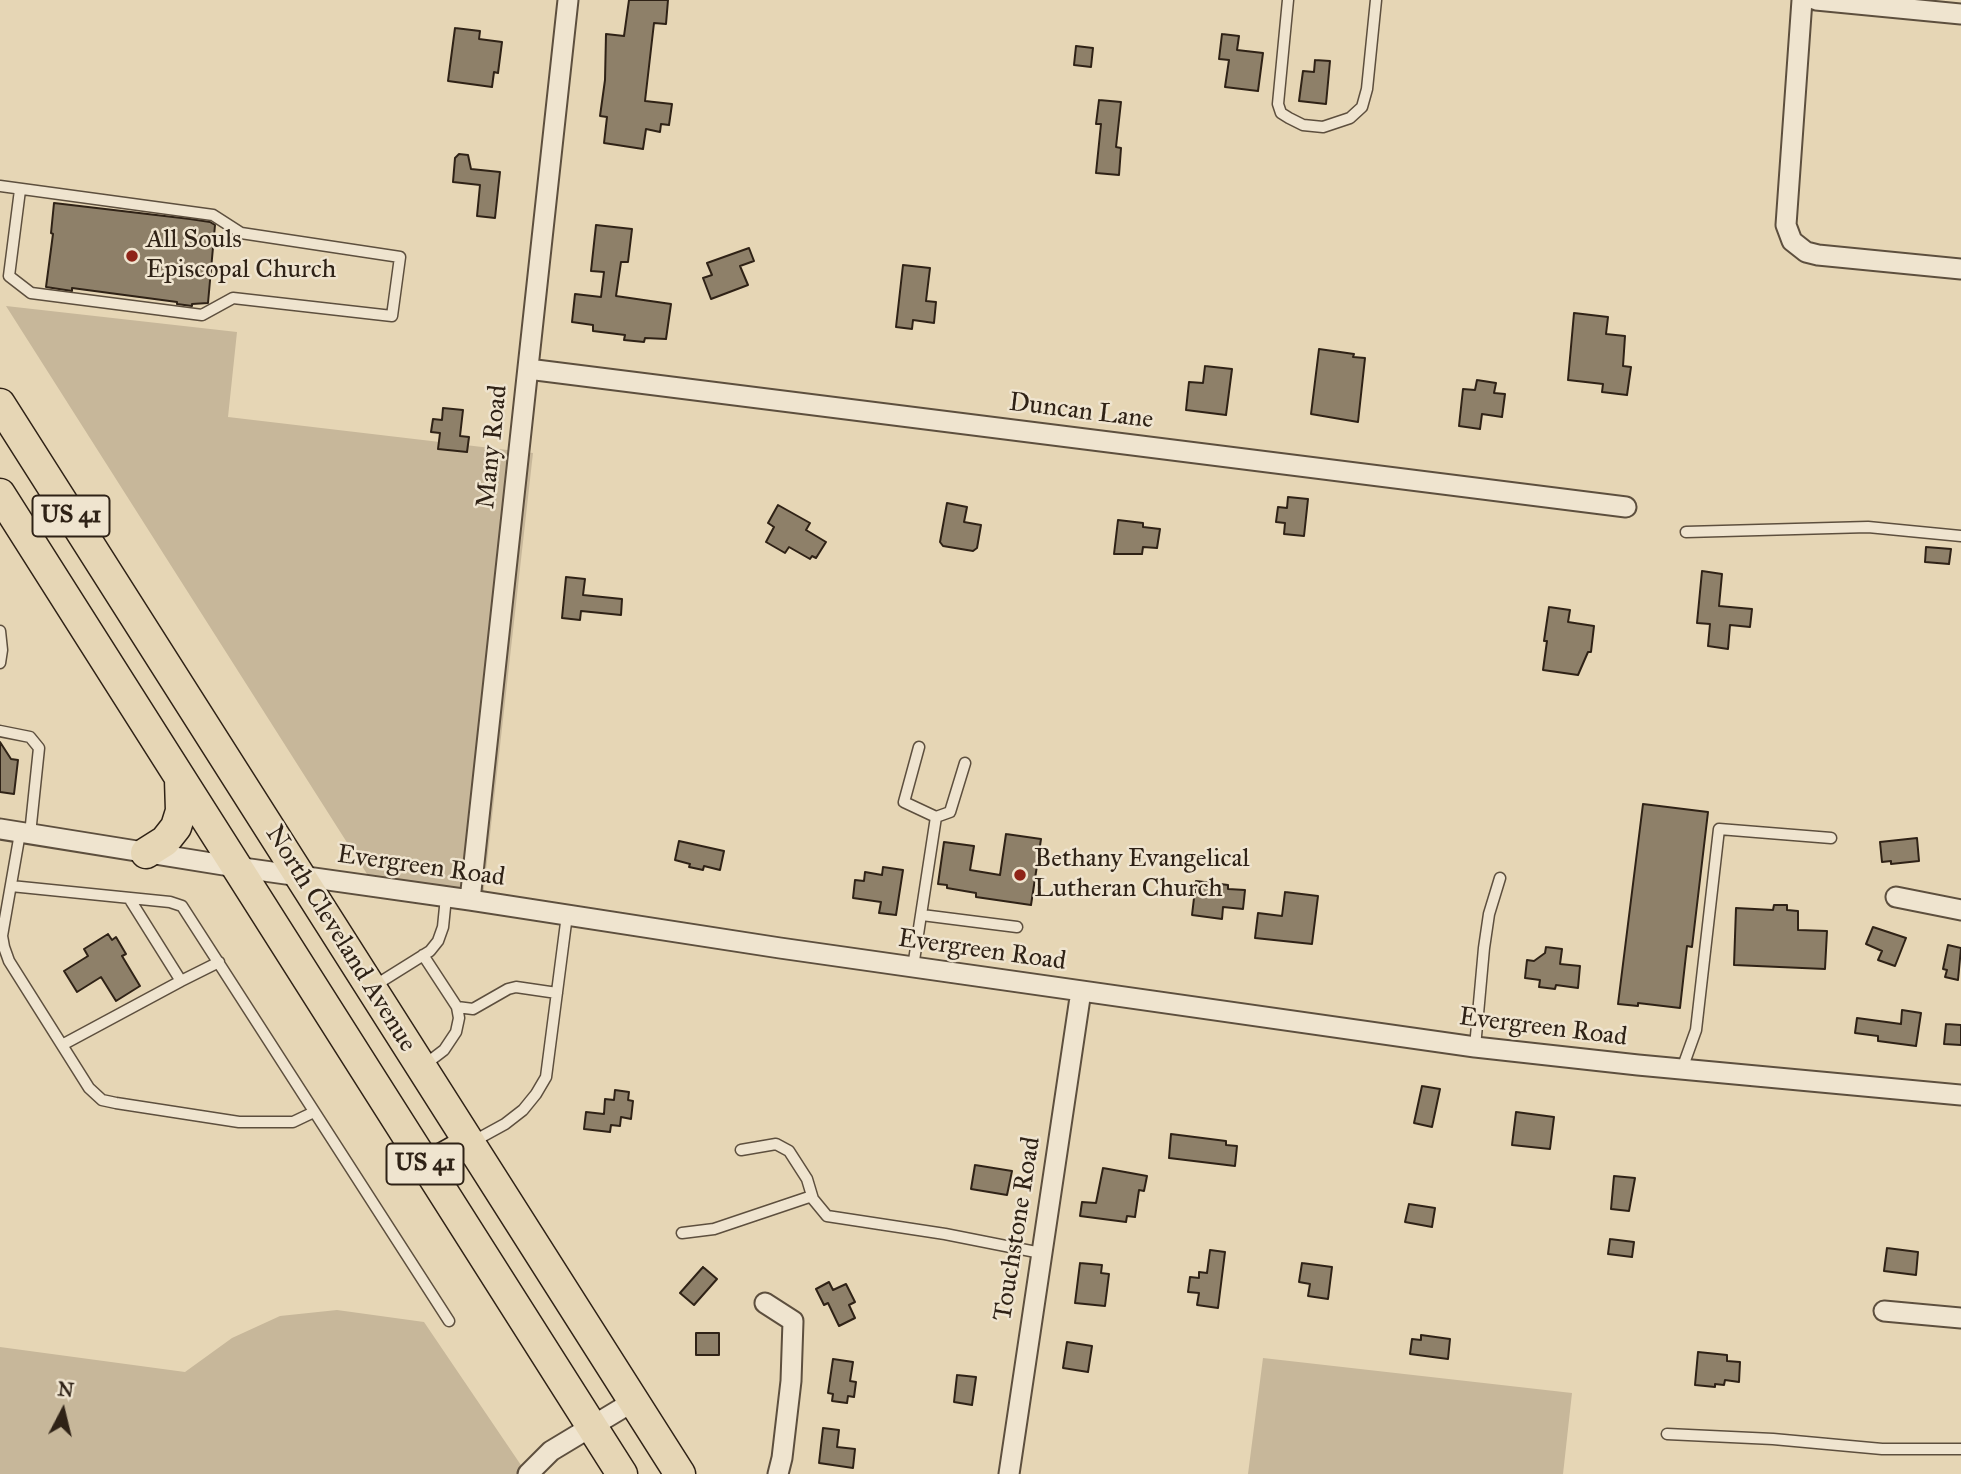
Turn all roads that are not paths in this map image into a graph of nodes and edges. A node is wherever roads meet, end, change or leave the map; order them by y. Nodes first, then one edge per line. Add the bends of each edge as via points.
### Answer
1 (568, 0) edge
2 (1288, 0) edge
3 (1376, 0) edge
4 (1802, 0) edge
5 (1816, 0) edge
6 (1871, 3) edge
7 (1956, 9) edge
8 (0, 187) edge
9 (20, 190) junction
10 (1961, 269) edge
11 (528, 369) junction
12 (0, 404) edge
13 (0, 494) edge
14 (1626, 507) dead end
15 (1686, 532) dead end
16 (1961, 536) edge
17 (0, 631) edge
18 (0, 663) edge
19 (0, 731) edge
20 (919, 747) dead end
21 (965, 763) dead end
22 (180, 779) junction
23 (936, 817) junction
24 (0, 829) edge
25 (25, 833) junction
26 (1831, 838) dead end
27 (146, 853) junction
28 (236, 867) junction
29 (300, 877) junction
30 (1500, 878) dead end
31 (11, 886) junction
32 (446, 897) junction
33 (1896, 897) dead end
34 (129, 898) junction
35 (470, 900) junction
36 (1961, 910) edge
37 (567, 915) junction
38 (922, 915) junction
39 (1017, 927) dead end
40 (423, 955) junction
41 (219, 962) junction
42 (913, 967) junction
43 (181, 981) junction
44 (371, 988) junction
45 (1082, 991) junction
46 (557, 993) junction
47 (457, 1007) junction
48 (62, 1045) junction
49 (1475, 1047) junction
50 (421, 1067) junction
51 (1682, 1069) junction
52 (1961, 1095) edge
53 (314, 1112) junction
54 (470, 1143) junction
55 (741, 1150) dead end
56 (427, 1167) junction
57 (812, 1196) junction
58 (682, 1233) dead end
59 (1041, 1253) junction
60 (765, 1303) dead end
61 (1884, 1311) dead end
62 (1961, 1318) edge
63 (449, 1321) dead end
64 (634, 1401) junction
65 (592, 1427) junction
66 (1667, 1434) dead end
67 (1961, 1449) edge
68 (528, 1474) edge
69 (622, 1474) edge
70 (680, 1474) edge
71 (778, 1474) edge
72 (1009, 1474) edge

1 - 11 street, Many Road
2 - 3 lane via 1278,104 1289,118 1322,127 1350,118 1362,107
4 - 10 street via 1786,225 1792,241 1818,255
5 - 6 street
6 - 7 street
8 - 9 lane
9 - 9 lane via 9,276 31,293 202,315 233,298 393,316 400,257 241,233 213,215
11 - 14 street, Duncan Lane
11 - 35 street, Many Road
12 - 29 main road, North Cleveland Avenue / US 41
13 - 22 main road, North Cleveland Avenue / US 41
15 - 16 lane via 1867,527
17 - 18 lane
19 - 25 lane via 30,737 38,748
20 - 23 lane via 904,802
21 - 23 lane via 950,812
22 - 27 main road via 181,811 176,827
22 - 28 main road, North Cleveland Avenue / US 41
23 - 38 lane
24 - 25 street, Evergreen Road
25 - 27 street, Evergreen Road
25 - 31 lane
26 - 51 lane via 1719,828 1696,1030
27 - 28 street, Evergreen Road
28 - 29 street, Evergreen Road
28 - 56 main road, North Cleveland Avenue / US 41
29 - 32 street, Evergreen Road
29 - 44 main road, North Cleveland Avenue / US 41
30 - 49 lane via 1489,914
31 - 34 lane
31 - 48 lane via 2,936 9,961
32 - 35 street, Evergreen Road
32 - 40 lane via 438,941
33 - 36 street
34 - 41 lane via 182,906
34 - 43 lane
35 - 37 street, Evergreen Road
37 - 42 street, Evergreen Road
37 - 46 lane
38 - 39 lane
38 - 42 lane
40 - 44 lane
40 - 47 lane
41 - 43 lane
41 - 53 lane
42 - 45 street, Evergreen Road
43 - 48 lane
44 - 50 main road, North Cleveland Avenue / US 41
45 - 49 street, Evergreen Road
45 - 59 street, Touchstone Road
46 - 47 lane via 516,986 473,1010
46 - 54 lane via 545,1077 536,1094 505,1124
47 - 50 lane via 456,1032 444,1050
48 - 53 lane via 102,1100 239,1122 293,1122
49 - 51 street, Evergreen Road
50 - 54 main road, North Cleveland Avenue / US 41
51 - 52 street, Evergreen Road
53 - 63 lane
54 - 56 main road
54 - 64 main road, North Cleveland Avenue / US 41
55 - 57 lane via 775,1144 789,1151
56 - 65 main road, North Cleveland Avenue / US 41
57 - 58 lane via 714,1229
57 - 59 lane via 827,1216
59 - 72 street, Touchstone Road
60 - 71 street via 793,1321 791,1381
61 - 62 street
64 - 65 street
64 - 70 main road, North Cleveland Avenue / US 41
65 - 68 street via 551,1451
65 - 69 main road, North Cleveland Avenue / US 41
66 - 67 lane

